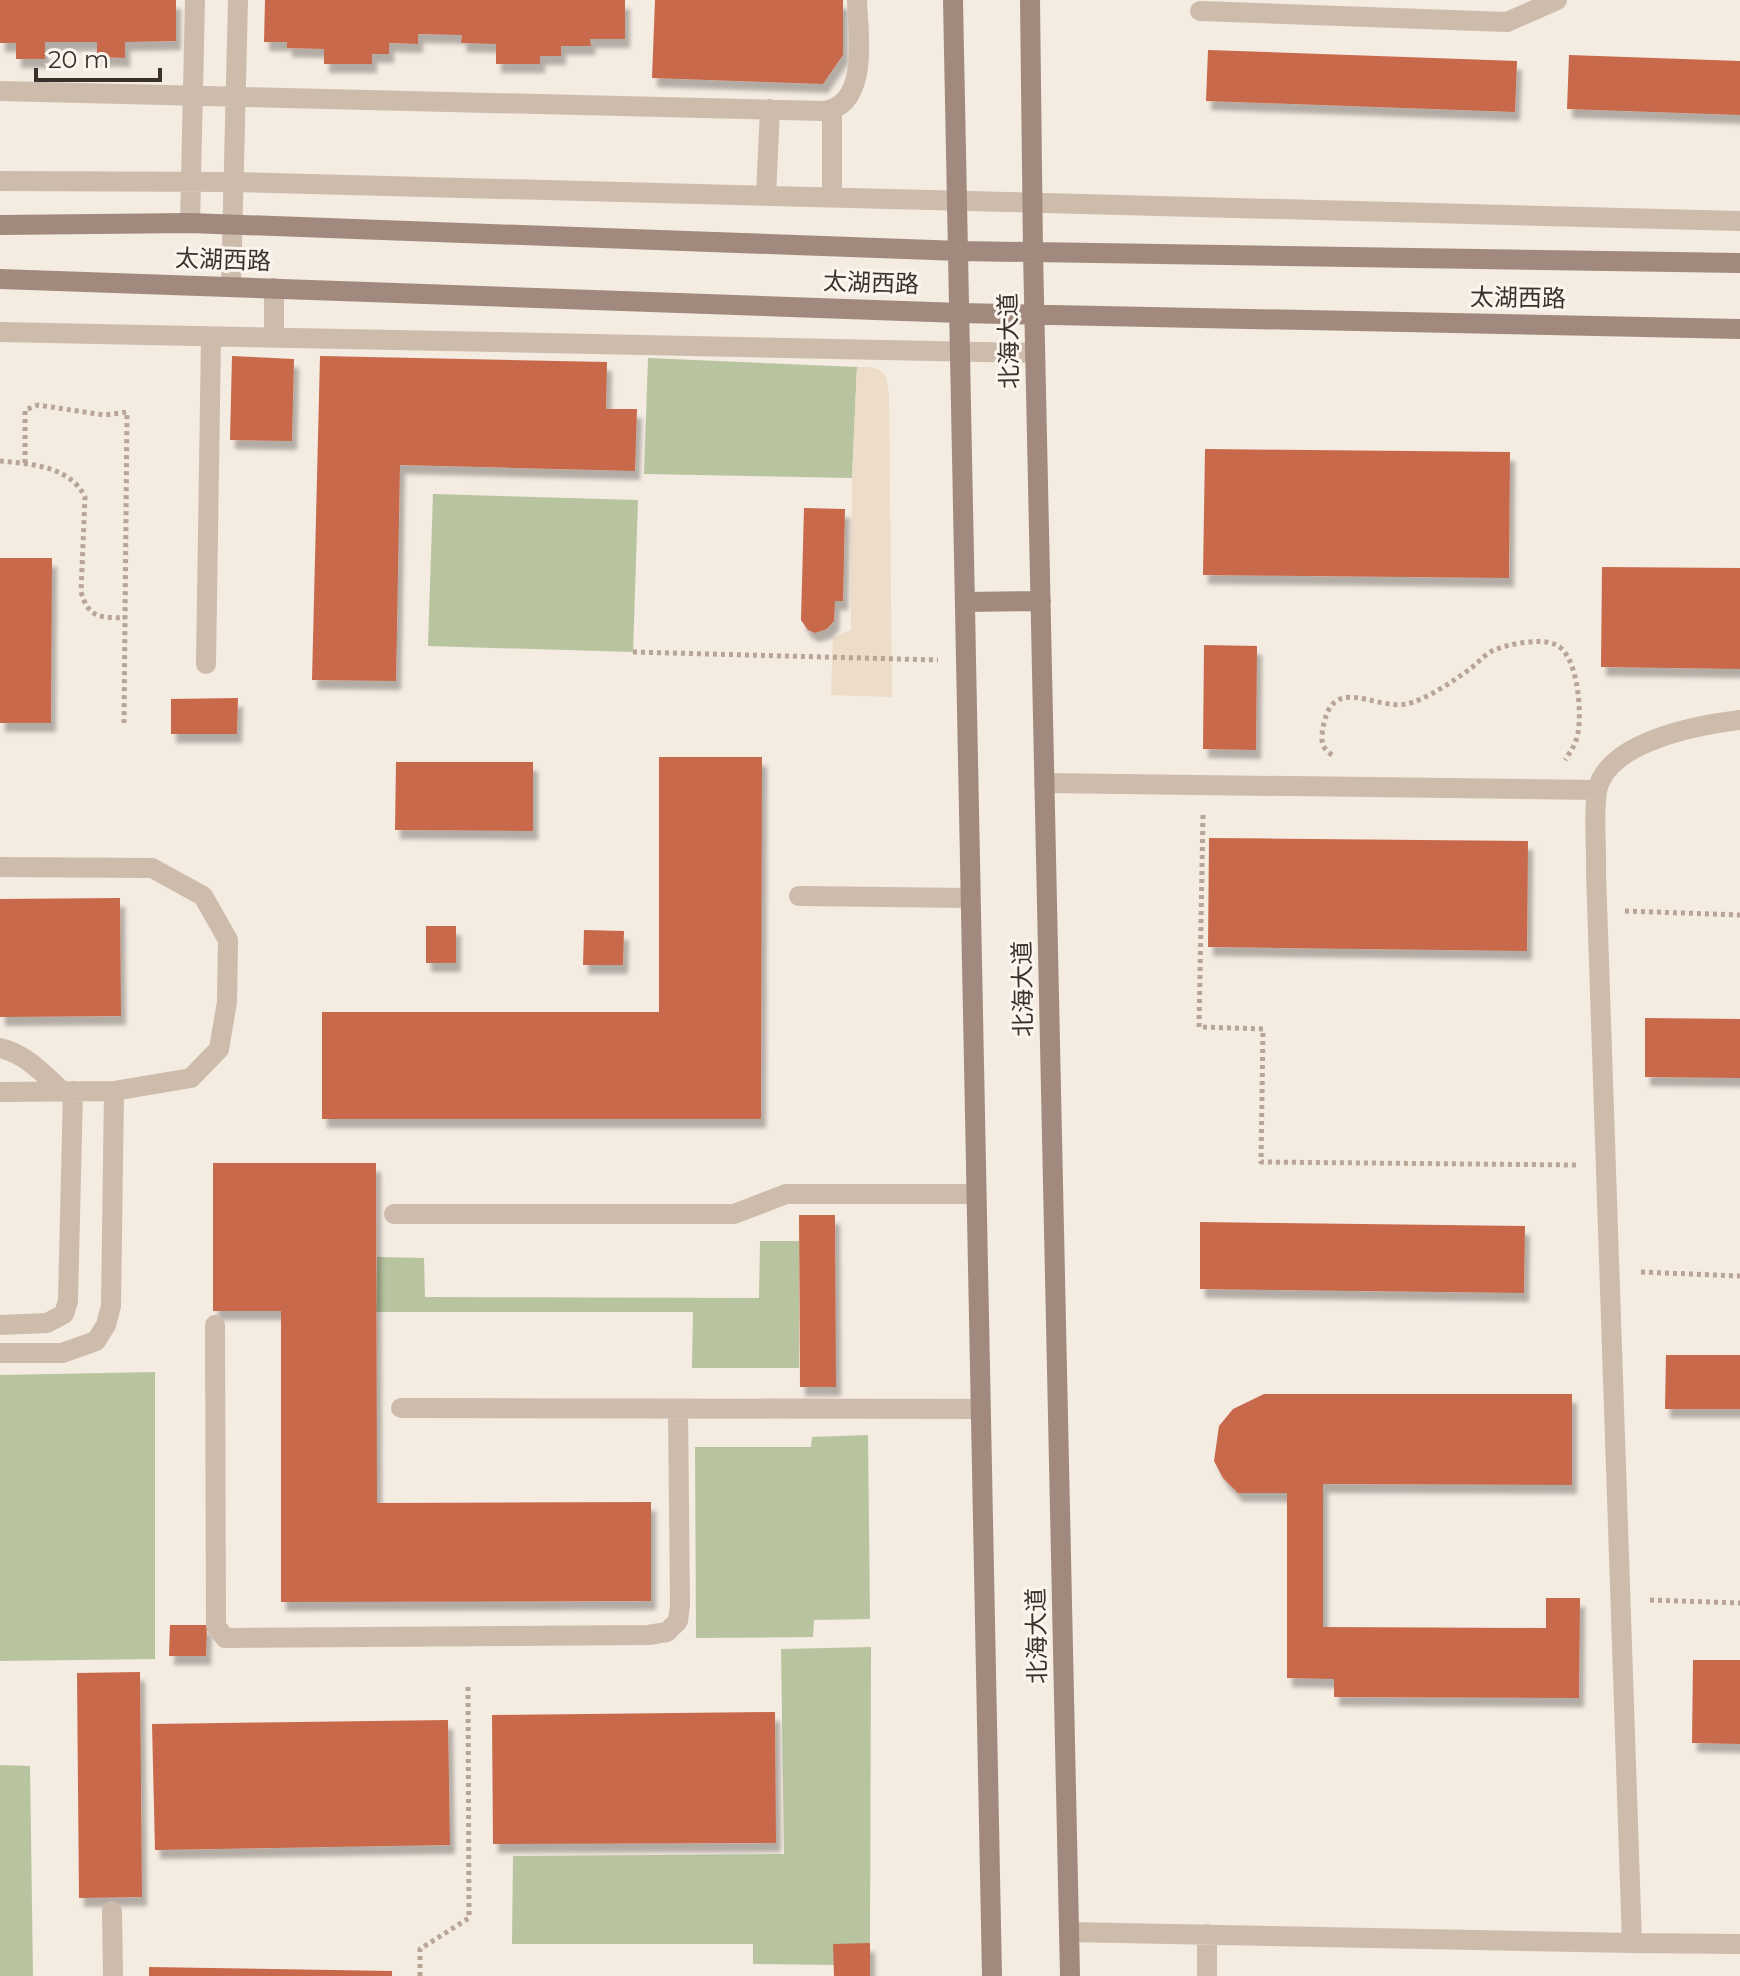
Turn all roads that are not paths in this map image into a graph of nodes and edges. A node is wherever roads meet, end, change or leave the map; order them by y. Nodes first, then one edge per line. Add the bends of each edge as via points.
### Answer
1 (195, 0) edge
2 (238, 0) edge
3 (857, 0) edge
4 (953, 0) edge
5 (1030, 0) edge
6 (1557, 0) edge
7 (1200, 11) dead end
8 (0, 91) edge
9 (192, 95) junction
10 (236, 97) junction
11 (770, 109) junction
12 (832, 110) junction
13 (0, 181) edge
14 (191, 182) junction
15 (233, 182) junction
16 (766, 196) junction
17 (832, 197) junction
18 (958, 200) junction
19 (1032, 202) junction
20 (1740, 221) edge
21 (190, 223) junction
22 (0, 225) edge
23 (232, 225) junction
24 (960, 251) junction
25 (1033, 251) junction
26 (1740, 263) edge
27 (0, 279) edge
28 (231, 287) junction
29 (274, 288) junction
30 (960, 313) junction
31 (1034, 313) junction
32 (1740, 329) edge
33 (0, 332) edge
34 (211, 337) junction
35 (274, 337) junction
36 (961, 351) junction
37 (1035, 353) junction
38 (1041, 601) junction
39 (966, 602) junction
40 (206, 664) dead end
41 (1740, 720) edge
42 (1044, 783) junction
43 (1597, 790) junction
44 (0, 867) edge
45 (799, 896) dead end
46 (970, 898) junction
47 (0, 1048) edge
48 (114, 1091) junction
49 (0, 1092) edge
50 (68, 1092) junction
51 (976, 1194) junction
52 (394, 1214) dead end
53 (0, 1325) edge
54 (215, 1325) dead end
55 (0, 1353) edge
56 (401, 1408) dead end
57 (678, 1409) junction
58 (980, 1409) junction
59 (112, 1911) dead end
60 (1069, 1932) junction
61 (1207, 1934) junction
62 (1632, 1943) junction
63 (1740, 1944) edge
64 (113, 1976) edge
65 (992, 1976) edge
66 (1070, 1976) edge
67 (1207, 1976) edge

1 - 9 lane
2 - 10 lane
3 - 12 lane via 857,76 850,95
4 - 18 street, 北海大道
5 - 19 street, 北海大道
6 - 7 lane via 1507,22
8 - 9 lane
9 - 10 lane
9 - 14 lane
10 - 11 lane
10 - 15 lane
11 - 12 lane
11 - 16 lane
12 - 17 lane
13 - 14 lane
14 - 15 lane
14 - 21 lane
15 - 16 lane
15 - 23 lane
16 - 17 lane
17 - 18 lane
18 - 19 lane
18 - 24 street, 北海大道
19 - 20 lane
19 - 25 street, 北海大道
21 - 22 street, 太湖西路
21 - 23 street, 太湖西路
23 - 24 street, 太湖西路
23 - 28 lane
24 - 25 street, 太湖西路
24 - 30 street, 北海大道
25 - 26 street, 太湖西路
25 - 31 street, 北海大道
27 - 28 street, 太湖西路
28 - 29 street, 太湖西路
29 - 30 street, 太湖西路
29 - 35 lane
30 - 31 street, 太湖西路
30 - 36 street, 北海大道
31 - 32 street, 太湖西路
31 - 37 street, 北海大道
33 - 34 lane
34 - 35 lane
34 - 40 lane
35 - 36 lane
36 - 37 lane
36 - 39 street, 北海大道
37 - 38 street, 北海大道
38 - 39 street
38 - 42 street, 北海大道
39 - 46 street, 北海大道
41 - 43 lane via 1702,724 1630,752 1609,768
42 - 43 lane
42 - 60 street, 北海大道
43 - 62 lane
44 - 48 lane via 152,868 203,896 228,940 227,1002 219,1049 191,1078
45 - 46 lane
46 - 51 street, 北海大道
47 - 50 lane via 34,1065
48 - 50 lane
48 - 55 lane via 111,1306 106,1325 96,1341 62,1353
49 - 50 lane
50 - 53 lane via 68,1301 64,1314 47,1323
51 - 52 lane via 786,1194 734,1214
51 - 58 street, 北海大道
54 - 57 lane via 216,1626 225,1638 667,1632 678,1621 680,1605
56 - 57 lane
57 - 58 lane
58 - 65 street, 北海大道
59 - 64 lane
60 - 61 lane
60 - 66 street, 北海大道
61 - 62 lane
61 - 67 lane
62 - 63 lane

